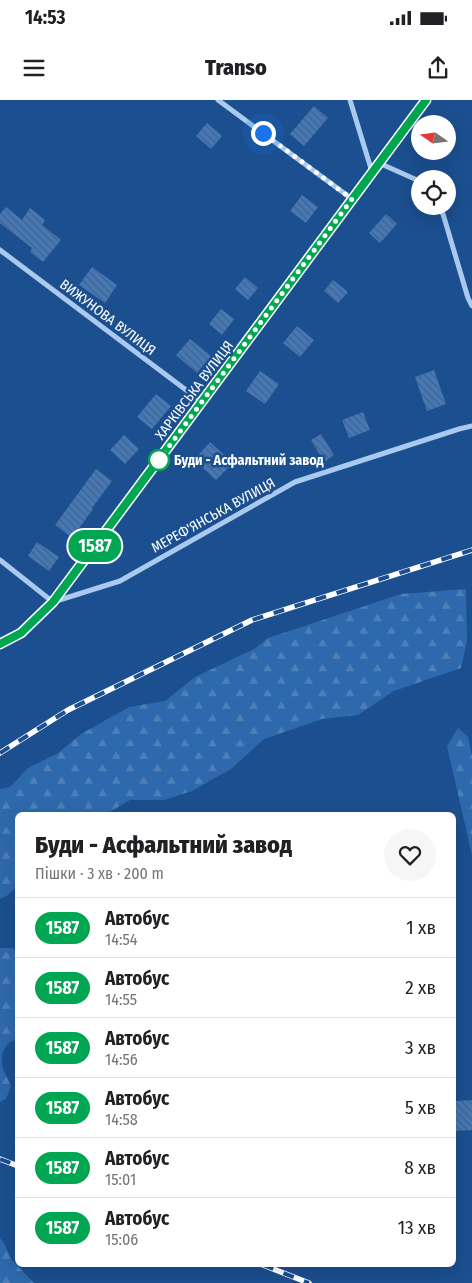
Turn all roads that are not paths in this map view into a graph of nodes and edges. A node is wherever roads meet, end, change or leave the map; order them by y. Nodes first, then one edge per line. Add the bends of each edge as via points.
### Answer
1 (218, 100) edge
2 (350, 100) edge
3 (426, 100) edge
4 (379, 163) junction
5 (372, 173) junction
6 (411, 177) edge
7 (352, 199) junction
8 (443, 215) edge
9 (0, 250) edge
10 (472, 306) edge
11 (202, 402) junction
12 (472, 426) edge
13 (0, 560) edge
14 (53, 602) junction
15 (0, 644) edge

1 - 7 street
2 - 5 street
3 - 4 street, ХАРКІВСЬКА ВУЛИЦЯ
4 - 5 street, ХАРКІВСЬКА ВУЛИЦЯ
4 - 6 street
5 - 7 street, ХАРКІВСЬКА ВУЛИЦЯ
7 - 11 street, ХАРКІВСЬКА ВУЛИЦЯ
8 - 10 street
9 - 11 street, ВИЖУНОВА ВУЛИЦЯ
11 - 14 street, ХАРКІВСЬКА ВУЛИЦЯ
12 - 14 street, МЕРЕФ'ЯНСЬКА ВУЛИЦЯ via 295,482 120,581
13 - 14 street
14 - 15 street, ХАРКІВСЬКА ВУЛИЦЯ via 21,633

